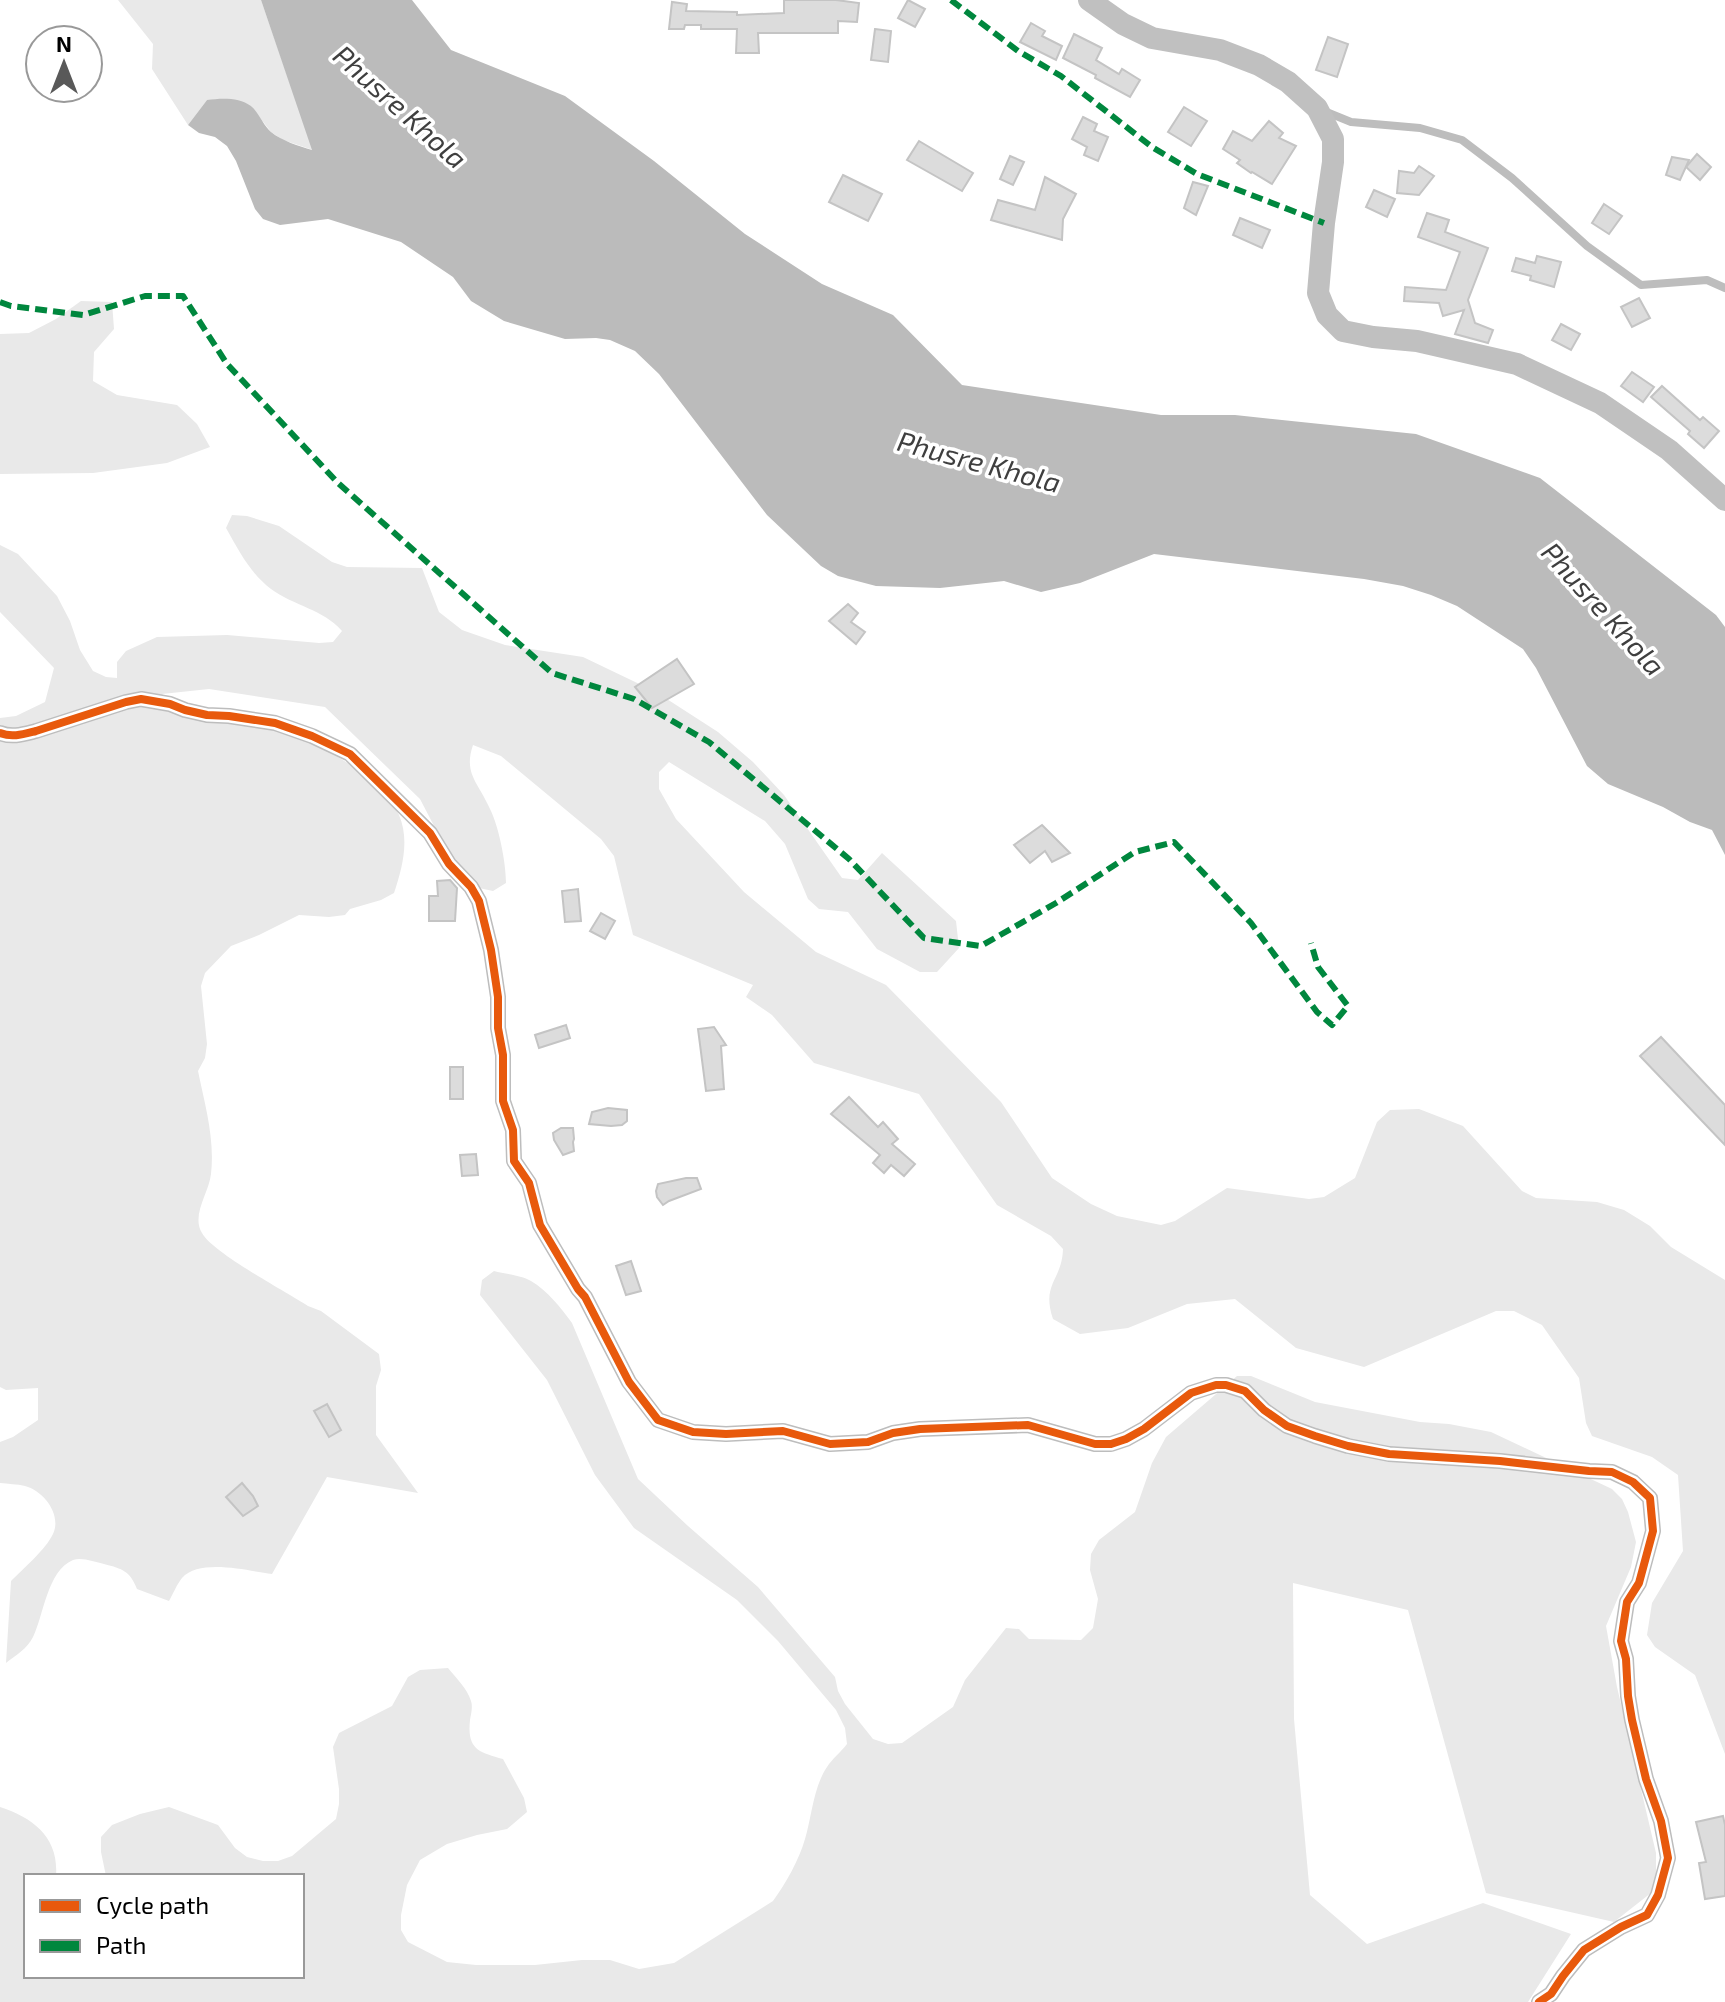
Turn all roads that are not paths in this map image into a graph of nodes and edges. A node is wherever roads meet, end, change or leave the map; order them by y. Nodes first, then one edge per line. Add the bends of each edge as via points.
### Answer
1 (1089, 0) edge
2 (1317, 108) junction
3 (1725, 288) edge
4 (1725, 500) edge
5 (0, 733) edge
6 (1539, 2002) edge

1 - 2 main road via 1152,38 1220,50 1259,65
2 - 3 lane via 1351,122 1420,128 1462,140 1641,285 1707,280
2 - 4 main road via 1333,139 1318,293 1327,315 1343,331 1517,364 1600,403 1669,450
5 - 6 street via 20,735 141,699 207,715 275,723 350,754 430,833 471,887 486,925 514,1161 529,1183 540,1225 629,1382 658,1420 693,1432 783,1431 830,1444 868,1442 920,1429 995,1425 1028,1425 1111,1444 1144,1429 1191,1393 1226,1385 1245,1391 1287,1426 1348,1446 1612,1472 1633,1482 1650,1498 1653,1531 1639,1583 1627,1602 1621,1641 1632,1720 1668,1858 1647,1915 1584,1950

